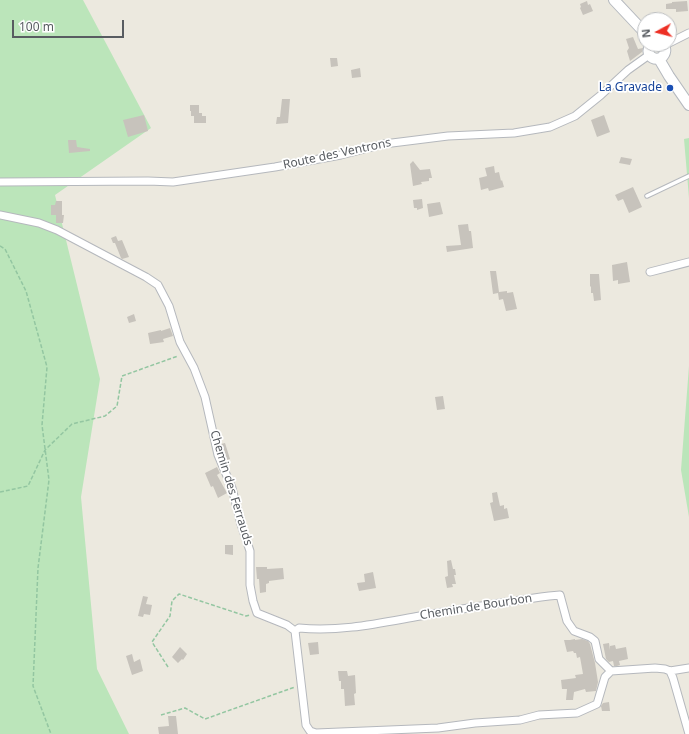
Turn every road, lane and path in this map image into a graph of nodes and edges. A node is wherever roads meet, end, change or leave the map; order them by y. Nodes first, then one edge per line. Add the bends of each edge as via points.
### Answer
1 (614, 0) edge
2 (637, 24) edge
3 (689, 33) edge
4 (677, 38) edge
5 (650, 52) edge
6 (665, 52) edge
7 (654, 57) junction
8 (689, 105) edge
9 (689, 176) edge
10 (0, 182) edge
11 (647, 196) dead end
12 (0, 215) edge
13 (0, 246) edge
14 (689, 262) edge
15 (650, 272) dead end
16 (186, 353) junction
17 (45, 450) junction
18 (0, 492) edge
19 (257, 613) junction
20 (295, 630) junction
21 (168, 667) dead end
22 (689, 668) edge
23 (612, 671) junction
24 (670, 671) junction
25 (302, 688) junction
26 (160, 715) dead end
27 (450, 730) edge
28 (50, 734) edge
29 (688, 734) edge

1 - 2 street
3 - 4 street
5 - 7 street
6 - 7 street via 663,57
7 - 8 street
7 - 10 street, Route des Ventrons via 628,70 575,116 550,127 514,133 448,136 384,144 275,167 173,182
9 - 11 lane
12 - 16 street, Chemin des Ferrauds via 39,223 57,230 158,285 169,306
13 - 17 path via 5,249 26,291 47,367 42,425
14 - 15 street
16 - 17 path via 122,376 117,406 105,416 72,424
16 - 19 street, Chemin des Ferrauds via 205,397 218,455 232,488 250,551 250,585
17 - 18 path via 28,486
17 - 28 path via 49,480 38,568 33,686
19 - 20 street
19 - 21 path via 246,616 179,594 172,601 170,616 152,642
20 - 23 street, Chemin de Bourbon via 353,628 541,596 560,595 567,620 574,631 595,641 599,659
20 - 25 street
22 - 24 street
23 - 24 street via 655,668
23 - 27 street via 605,677 597,704 577,713 475,723
24 - 29 street
25 - 26 path via 295,687 205,719 185,708
25 - 27 street via 306,725 310,731 316,733 438,728

